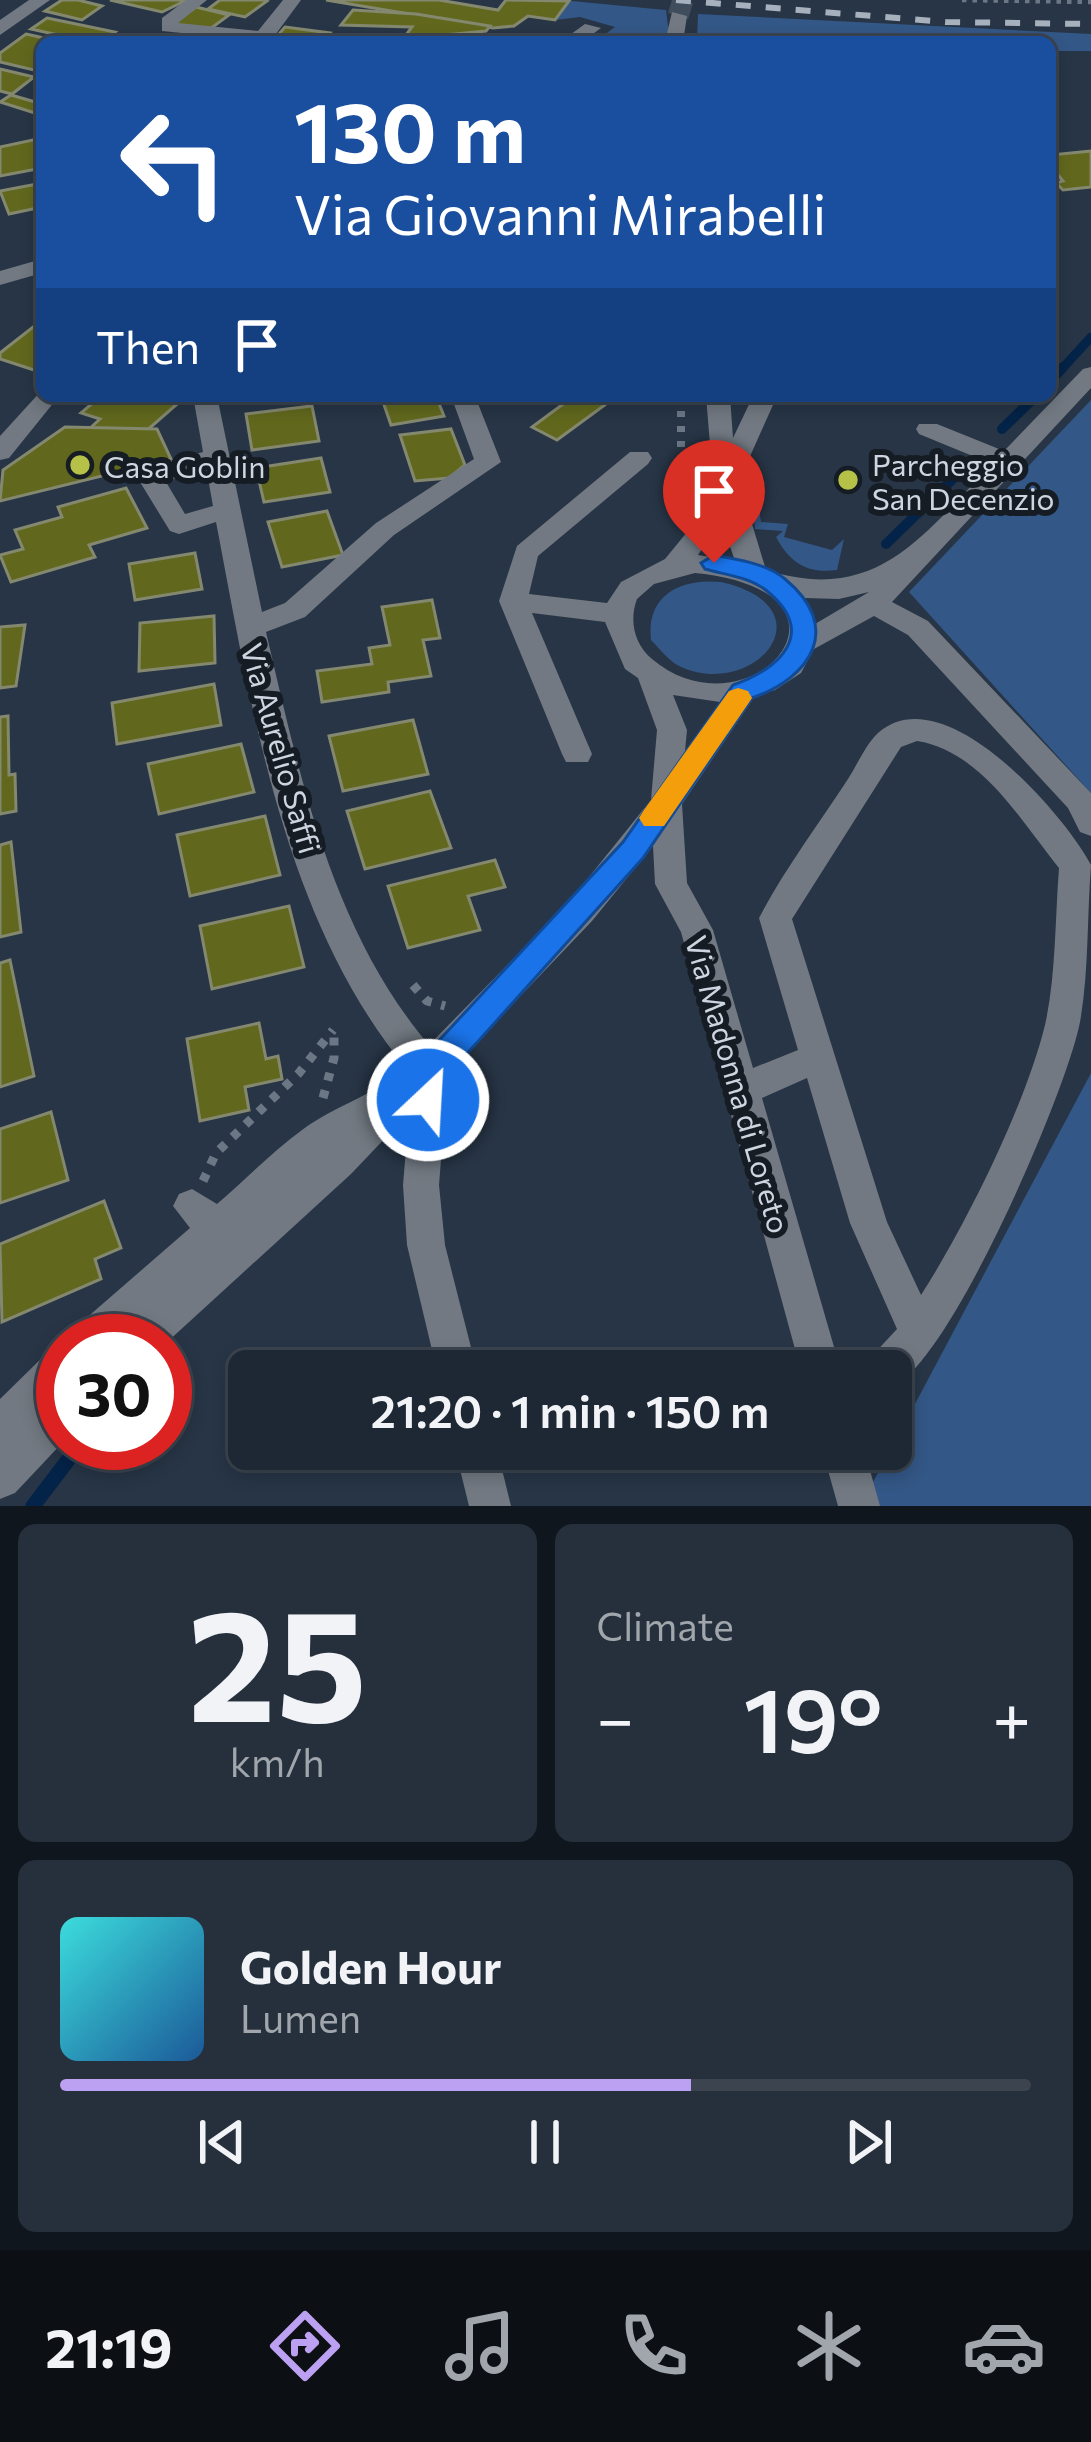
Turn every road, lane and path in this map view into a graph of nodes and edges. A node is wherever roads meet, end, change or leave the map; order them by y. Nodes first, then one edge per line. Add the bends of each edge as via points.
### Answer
1 (41, 0) edge
2 (199, 0) edge
3 (292, 0) edge
4 (962, 0) edge
5 (1049, 1) edge
6 (1091, 4) edge
7 (678, 16) tunnel mouth
8 (592, 28) dead end
9 (0, 29) edge
10 (248, 36) edge
11 (265, 36) edge
12 (579, 36) edge
13 (675, 36) edge
14 (36, 268) edge
15 (0, 278) edge
16 (1091, 374) edge
17 (41, 402) edge
18 (206, 402) edge
19 (465, 402) edge
20 (681, 402) edge
21 (718, 402) edge
22 (762, 402) edge
23 (928, 429) dead end
24 (0, 452) edge
25 (216, 456) junction
26 (639, 458) dead end
27 (1009, 462) junction
28 (723, 481) junction
29 (226, 510) junction
30 (679, 522) dead end
31 (923, 555) junction
32 (674, 566) junction
33 (764, 578) junction
34 (512, 601) junction
35 (874, 604) junction
36 (616, 614) junction
37 (249, 628) junction
38 (804, 642) junction
39 (652, 678) junction
40 (743, 692) junction
41 (577, 754) dead end
42 (666, 798) junction
43 (1091, 824) edge
44 (1083, 856) edge
45 (334, 1029) dead end
46 (818, 1057) junction
47 (430, 1072) junction
48 (740, 1085) junction
49 (216, 1227) junction
50 (120, 1314) edge
51 (158, 1314) edge
52 (919, 1334) junction
53 (452, 1350) edge
54 (815, 1350) edge
55 (904, 1350) edge
56 (36, 1392) edge
57 (0, 1427) edge
58 (36, 1441) edge
59 (481, 1470) edge
60 (849, 1470) edge
61 (0, 1478) edge
62 (490, 1506) edge
63 (859, 1506) edge

1 - 9 street
2 - 10 street via 169,27
3 - 11 street
4 - 5 path
5 - 6 path
7 - 13 street
8 - 12 street
14 - 15 street
16 - 27 street
17 - 24 street
18 - 25 street, Via Aurelio Saffi
19 - 37 street via 488,462 385,529 295,610
20 - 30 path
21 - 28 street
22 - 28 street
23 - 27 street
25 - 29 street, Via Aurelio Saffi
25 - 29 street via 159,473 153,482 179,525
26 - 34 street via 526,552
27 - 31 street
28 - 32 street via 704,529
28 - 33 street via 736,532
29 - 37 street, Via Aurelio Saffi
31 - 33 street via 838,591
31 - 35 street
32 - 33 street via 714,563
32 - 36 street via 642,579
33 - 38 street via 800,611
34 - 36 street
34 - 41 street
35 - 38 street
35 - 43 street via 919,628 1080,801
36 - 39 street via 625,654
37 - 47 street, Via Aurelio Saffi via 334,921 376,1005
38 - 40 street via 793,664
39 - 40 street via 697,693
39 - 42 street, Via Madonna di Loreto via 672,730
40 - 42 street
42 - 47 street via 580,912
42 - 48 street, Via Madonna di Loreto via 671,884 697,930
44 - 46 street via 967,744 938,729 908,728 890,739 776,918
44 - 52 street via 1063,1021 1046,1080 958,1272
45 - 49 path via 216,1153
46 - 48 street
46 - 52 street via 869,1222
47 - 49 street via 338,1162
47 - 53 street via 421,1185 426,1245
48 - 54 street, Via Madonna di Loreto
49 - 50 street
49 - 51 street
52 - 55 street
56 - 57 street
58 - 61 street
59 - 62 street
60 - 63 street

